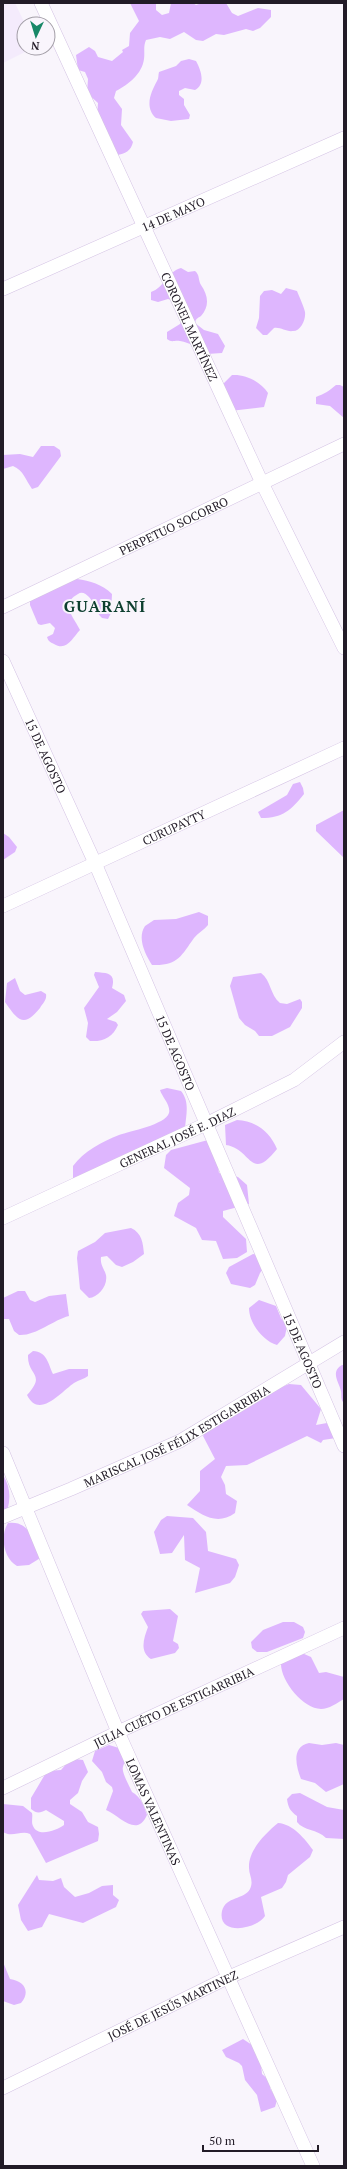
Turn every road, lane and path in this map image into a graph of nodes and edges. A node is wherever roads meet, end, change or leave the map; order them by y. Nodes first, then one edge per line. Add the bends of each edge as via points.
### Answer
1 (41, 3) edge
2 (344, 138) edge
3 (144, 225) junction
4 (3, 289) edge
5 (344, 444) edge
6 (262, 483) junction
7 (3, 607) edge
8 (344, 648) edge
9 (3, 661) edge
10 (344, 748) edge
11 (94, 863) junction
12 (3, 906) edge
13 (344, 1042) edge
14 (206, 1124) junction
15 (3, 1218) edge
16 (344, 1342) edge
17 (309, 1362) junction
18 (344, 1446) edge
19 (3, 1453) edge
20 (26, 1507) junction
21 (3, 1517) edge
22 (344, 1628) edge
23 (118, 1732) junction
24 (3, 1788) edge
25 (344, 1927) edge
26 (227, 1978) junction
27 (3, 2088) edge
28 (313, 2166) edge

1 - 3 street, CORONEL MARTÍNEZ
2 - 3 street, 14 DE MAYO
3 - 4 street, 14 DE MAYO
3 - 6 street, CORONEL MARTÍNEZ
5 - 6 street, PERPETUO SOCORRO
6 - 7 street, PERPETUO SOCORRO
6 - 8 street, CORONEL MARTÍNEZ
9 - 11 street, 15 DE AGOSTO
10 - 11 street, CURUPAYTY
11 - 12 street, CURUPAYTY
11 - 14 street, 15 DE AGOSTO
13 - 14 street, GENERAL JOSÉ E. DIAZ via 294,1080
14 - 15 street, GENERAL JOSÉ E. DIAZ
14 - 17 street, 15 DE AGOSTO
16 - 17 street, MARISCAL JOSÉ FÉLIX ESTIGARRIBIA
17 - 18 street, 15 DE AGOSTO
17 - 20 street, MARISCAL JOSÉ FÉLIX ESTIGARRIBIA via 180,1441
19 - 20 street, LOMAS VALENTINAS
20 - 21 street, MARISCAL JOSÉ FÉLIX ESTIGARRIBIA
20 - 23 street, LOMAS VALENTINAS
22 - 23 street, JULIA CUÉTO DE ESTIGARRIBIA
23 - 24 street, JULIA CUÉTO DE ESTIGARRIBIA
23 - 26 street, LOMAS VALENTINAS
25 - 26 street, JOSÉ DE JESÚS MARTINEZ
26 - 27 street, JOSÉ DE JESÚS MARTINEZ
26 - 28 street, LOMAS VALENTINAS

